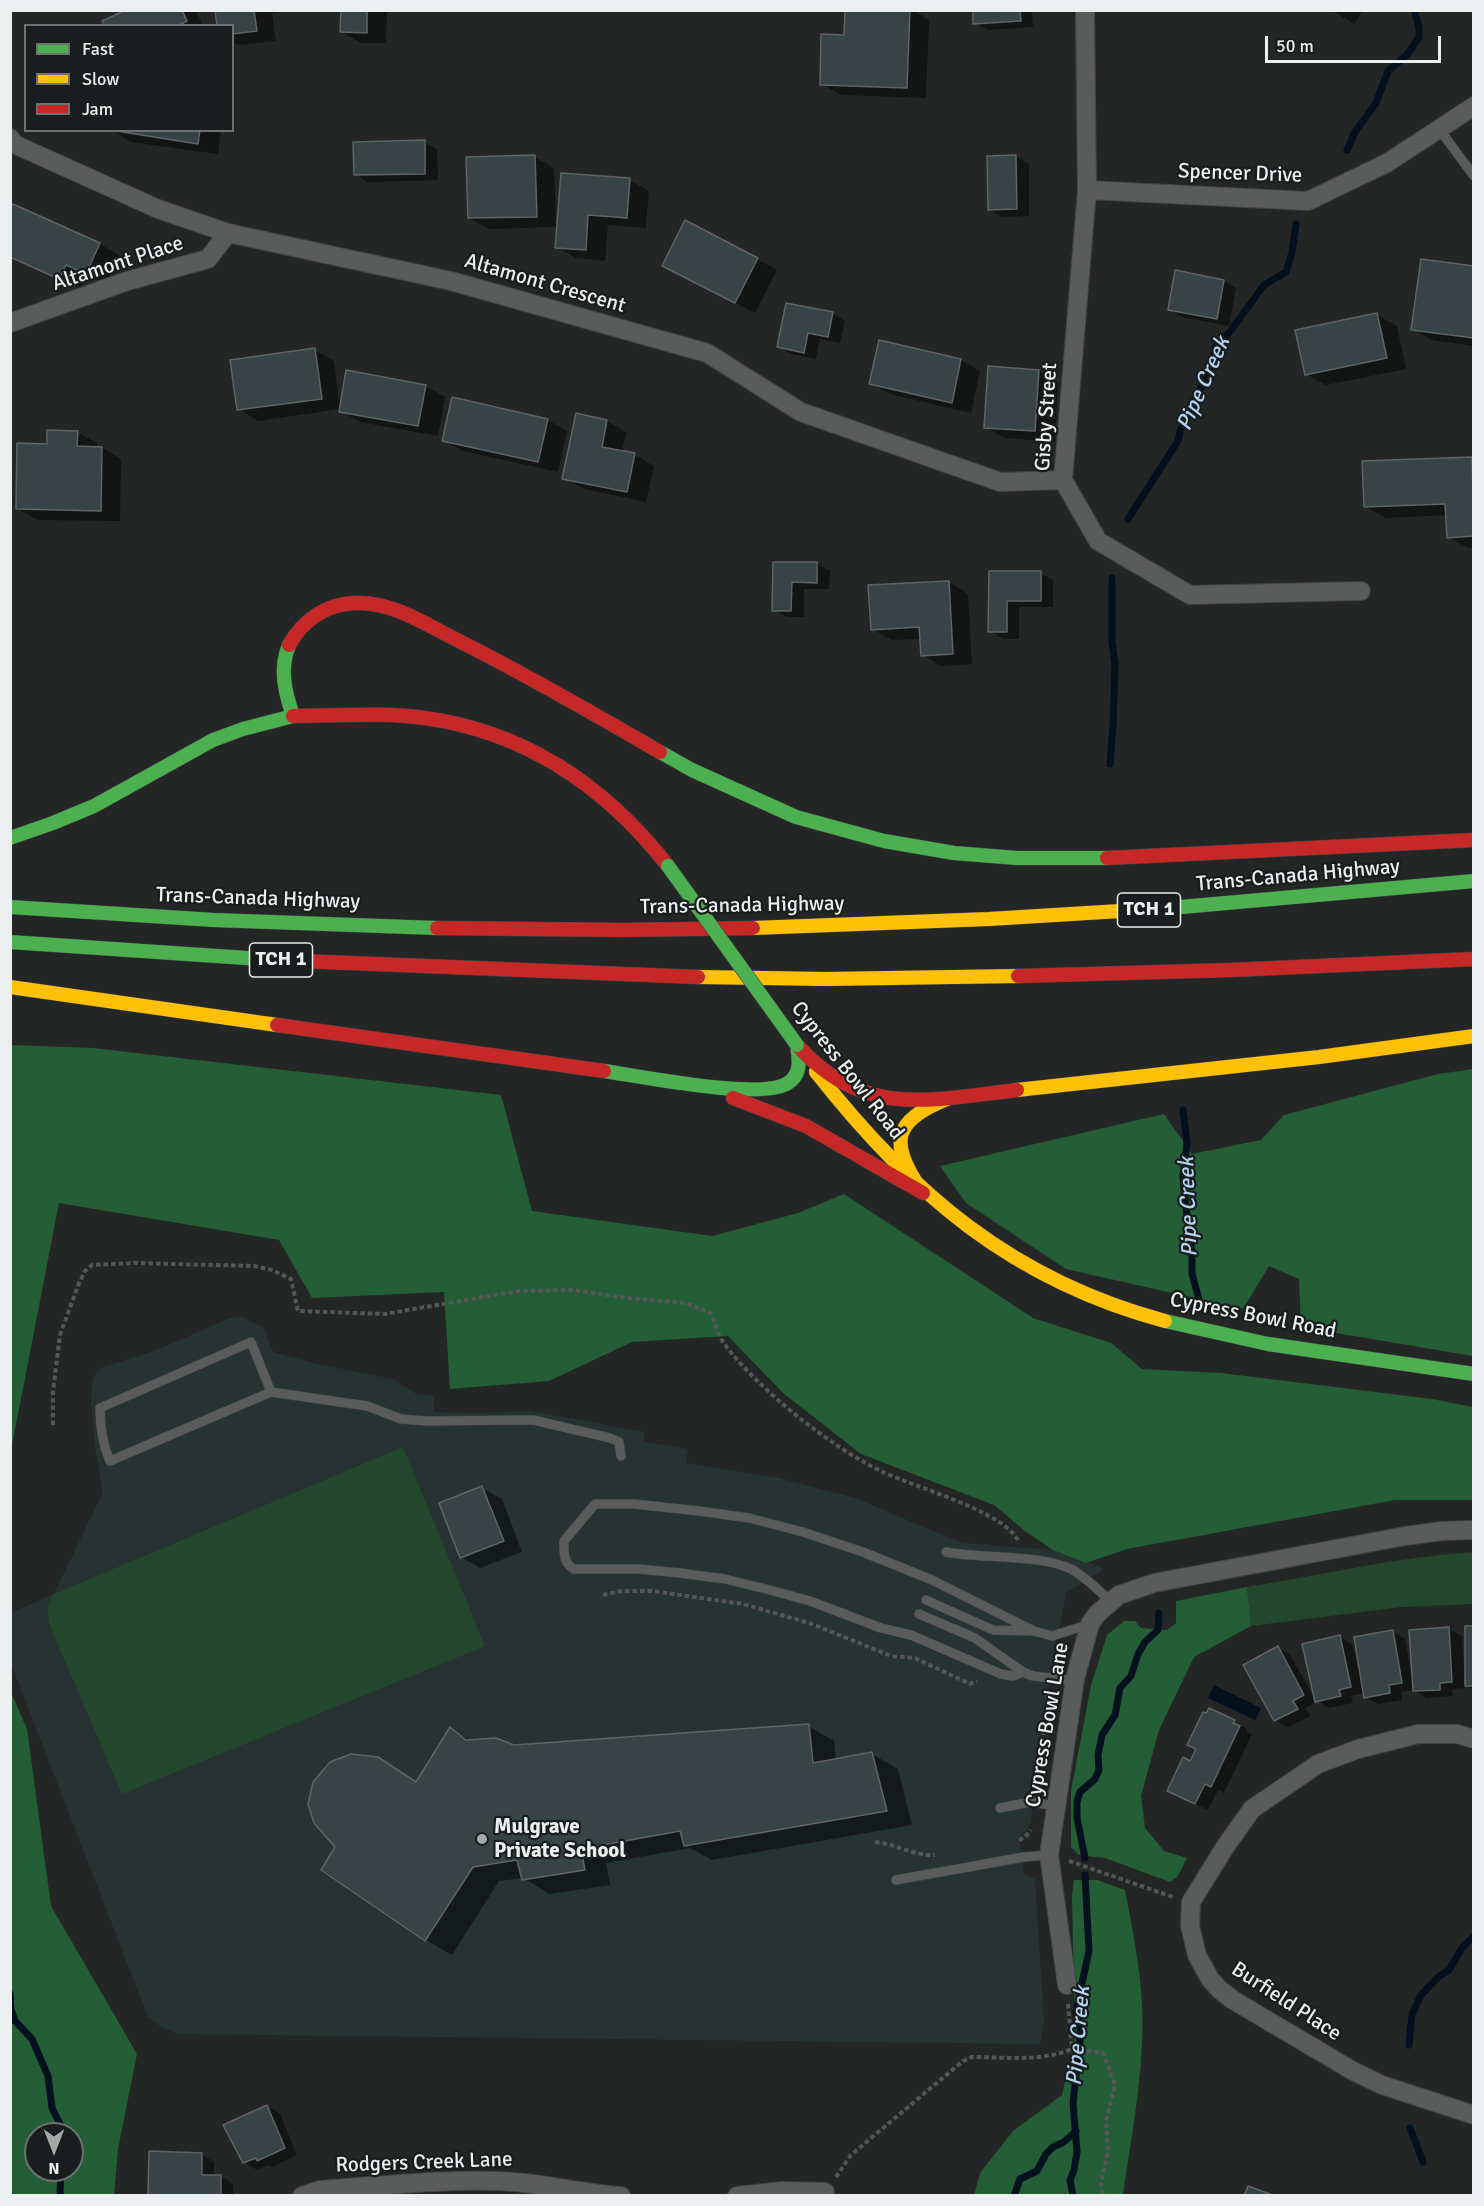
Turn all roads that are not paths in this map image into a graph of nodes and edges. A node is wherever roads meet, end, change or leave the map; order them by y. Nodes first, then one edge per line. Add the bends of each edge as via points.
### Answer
1 (1085, 10) edge
2 (1473, 106) edge
3 (1439, 129) junction
4 (10, 138) edge
5 (1473, 176) edge
6 (1087, 190) junction
7 (228, 233) junction
8 (10, 323) edge
9 (1063, 480) junction
10 (1361, 591) dead end
11 (293, 716) junction
12 (10, 838) edge
13 (1473, 840) edge
14 (1473, 881) edge
15 (10, 907) edge
16 (10, 942) edge
17 (1473, 959) edge
18 (10, 987) edge
19 (1473, 1036) edge
20 (797, 1045) junction
21 (672, 1079) junction
22 (957, 1096) junction
23 (923, 1193) junction
24 (1473, 1374) edge
25 (271, 1392) junction
26 (621, 1456) dead end
27 (1473, 1530) edge
28 (946, 1552) dead end
29 (926, 1600) dead end
30 (1110, 1601) junction
31 (919, 1614) dead end
32 (1090, 1624) junction
33 (1034, 1631) junction
34 (1023, 1672) junction
35 (1075, 1681) junction
36 (1473, 1739) edge
37 (1056, 1806) junction
38 (1000, 1808) dead end
39 (1049, 1855) junction
40 (896, 1880) dead end
41 (1067, 1985) road end
42 (1473, 2115) edge
43 (825, 2192) road end
44 (302, 2196) edge
45 (621, 2196) edge
46 (737, 2196) edge

1 - 6 street, Gisby Street
2 - 3 street, Spencer Drive
3 - 5 lane
3 - 6 street, Spencer Drive via 1387,164 1308,201
4 - 7 street, Altamont Crescent via 14,144 158,209
6 - 9 street, Gisby Street
7 - 8 street, Altamont Place via 208,259 127,281
7 - 9 street, Altamont Crescent via 451,281 707,353 812,416 1000,482
9 - 10 street, Gisby Street via 1098,541 1190,595
11 - 12 main road, Cypress Bowl Road via 227,734 80,813
11 - 13 main road via 283,675 290,640 316,614 354,603 375,605 396,610 536,680 692,770 796,817 884,841 954,853 1076,859
11 - 20 main road, Cypress Bowl Road, bridge via 426,718 511,742 556,764 593,789 646,838
14 - 15 main road, Trans-Canada Highway / TCH 1 via 1097,914 824,926 420,927
16 - 17 main road, TCH 1 via 417,967 824,979 1112,974
18 - 21 main road
19 - 22 main road via 1297,1060
20 - 21 main road via 799,1071 795,1079 781,1087 745,1090
20 - 22 main road via 823,1072 860,1092 899,1100
20 - 23 main road, Cypress Bowl Road via 854,1120
21 - 23 main road via 806,1126
22 - 23 main road via 919,1112 902,1130 898,1142 900,1155
23 - 24 main road, Cypress Bowl Road via 1020,1262 1081,1292 1145,1316 1240,1339
25 - 25 lane via 251,1342 100,1408 105,1449 110,1461
25 - 26 lane via 367,1406 401,1419 533,1420 610,1438 619,1442
27 - 30 street, Cypress Bowl Lane via 1405,1536 1207,1572 1134,1588
28 - 30 lane via 1069,1568 1085,1577
29 - 33 lane via 993,1630
30 - 32 street, Cypress Bowl Lane
31 - 34 lane via 975,1638
32 - 33 lane via 1052,1636
32 - 35 street, Cypress Bowl Lane
33 - 34 lane via 932,1580 863,1552 749,1518 634,1504 595,1504 564,1541 565,1560 574,1569 638,1569 725,1579 810,1601 910,1635 1001,1674 1013,1676
34 - 35 lane
35 - 37 street, Cypress Bowl Lane
36 - 42 street, Burfield Place via 1457,1734 1418,1734 1318,1764 1252,1809 1191,1902 1190,1926 1197,1955 1210,1979 1233,2000 1363,2076
37 - 38 lane via 1035,1803
37 - 39 street, Cypress Bowl Lane
39 - 40 lane
39 - 41 street, Cypress Bowl Lane
43 - 46 street
44 - 45 street, Rodgers Creek Lane via 320,2190 462,2181 541,2184

